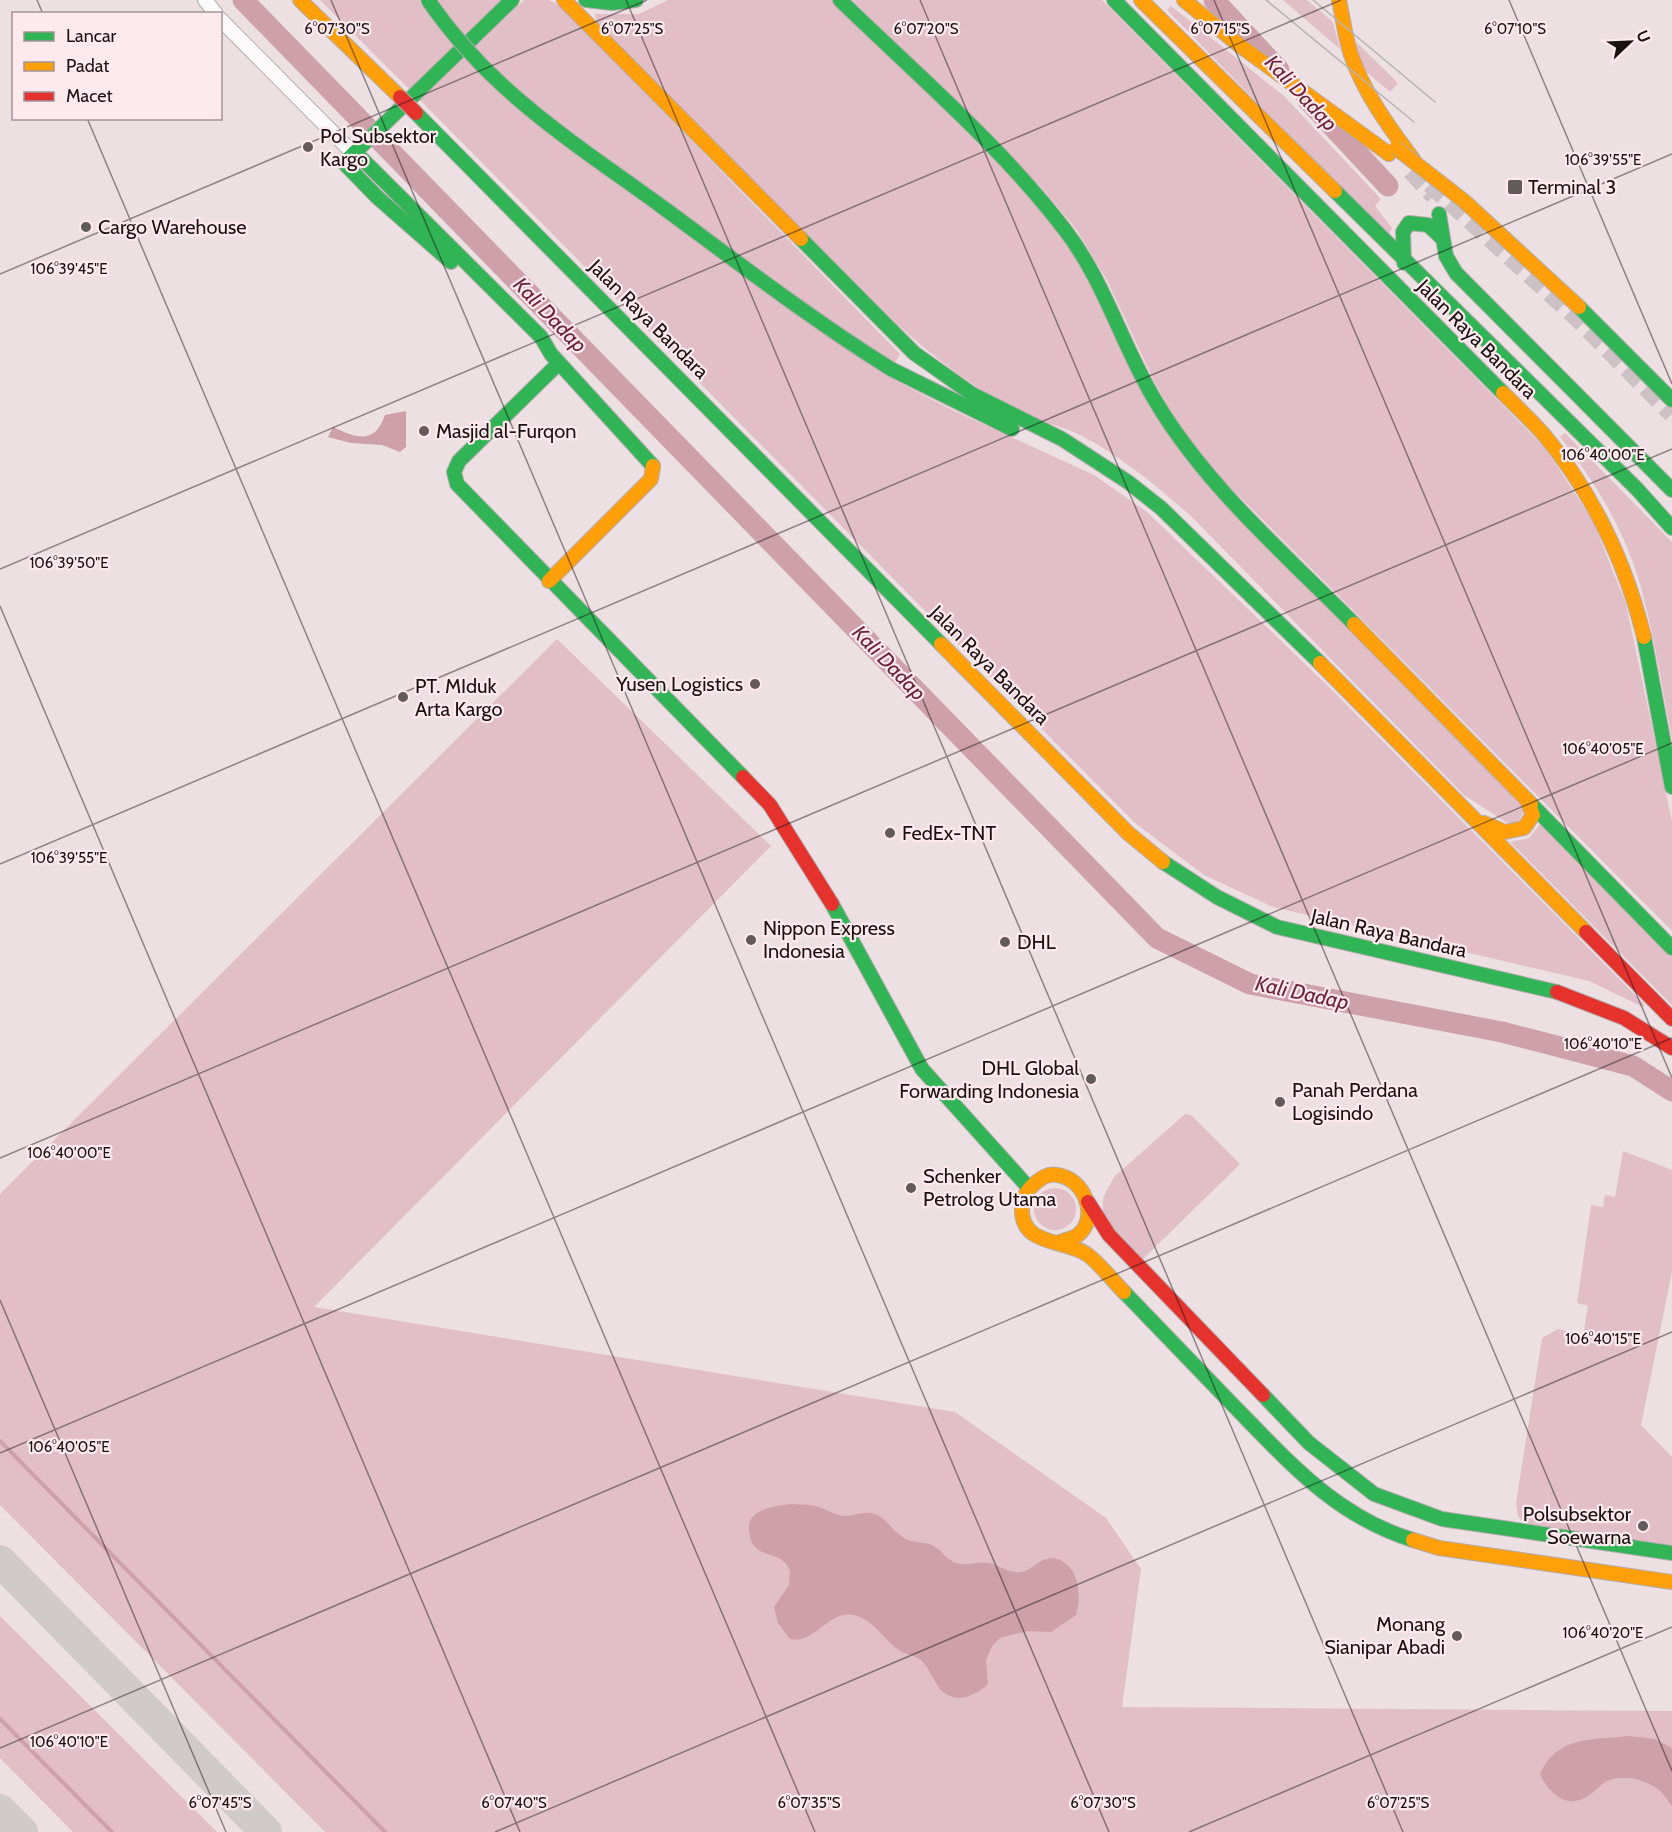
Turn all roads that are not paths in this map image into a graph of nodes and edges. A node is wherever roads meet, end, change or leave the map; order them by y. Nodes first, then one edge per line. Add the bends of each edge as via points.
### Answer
1 (205, 0) edge
2 (300, 0) edge
3 (428, 0) edge
4 (512, 0) edge
5 (564, 0) edge
6 (586, 0) edge
7 (636, 0) edge
8 (840, 0) edge
9 (1114, 0) edge
10 (1141, 0) edge
11 (1184, 0) edge
12 (1189, 0) edge
13 (1339, 0) edge
14 (214, 12) edge
15 (222, 21) edge
16 (1389, 154) dead end
17 (350, 156) junction
18 (1431, 185) tunnel mouth
19 (1439, 214) dead end
20 (1442, 238) junction
21 (1404, 262) junction
22 (555, 359) junction
23 (1672, 400) edge
24 (1106, 467) junction
25 (1672, 490) edge
26 (1672, 528) edge
27 (549, 580) junction
28 (1665, 749) junction
29 (1672, 769) edge
30 (1672, 787) edge
31 (1523, 794) junction
32 (1458, 803) junction
33 (1672, 948) edge
34 (1672, 1019) edge
35 (1672, 1048) edge
36 (1029, 1188) junction
37 (1088, 1202) junction
38 (1056, 1243) junction
39 (1310, 1443) junction
40 (1290, 1464) junction
41 (1374, 1494) junction
42 (1358, 1518) junction
43 (1500, 1527) junction
44 (1672, 1552) edge
45 (1497, 1556) junction
46 (1672, 1582) edge

1 - 14 street
2 - 35 street, Jalan Raya Bandara, bridge via 1128,833 1182,878 1277,927 1584,1000 1629,1018
3 - 24 street, bridge via 454,39 523,103 787,299 891,369 984,416
4 - 17 street
5 - 24 street via 914,353 972,394 1062,439
6 - 7 street
8 - 31 street via 1052,212 1099,281 1155,401 1201,468
9 - 28 street, Jalan Raya Bandara via 1544,435 1563,459 1596,511 1624,571
10 - 21 street, Jalan Raya Bandara
11 - 16 street
12 - 23 street, bridge via 1304,79 1450,190 1579,307
13 - 18 street via 1357,71 1389,128
15 - 17 street
17 - 22 street via 541,337
19 - 20 street
20 - 21 street via 1427,224 1409,223 1403,235
20 - 25 street via 1456,273
21 - 26 street, Jalan Raya Bandara
22 - 27 street via 459,461 454,472 463,491
22 - 27 street via 654,468 653,475
24 - 32 street via 1161,508 1249,591
27 - 36 street via 770,805 807,860 922,1069
28 - 29 street
28 - 30 street, Jalan Raya Bandara
31 - 32 street via 1533,815 1525,829 1515,833 1489,826
31 - 33 street
32 - 34 street
36 - 37 street via 1045,1177 1065,1177 1082,1188
36 - 38 street via 1021,1207 1023,1221 1036,1237
37 - 38 street via 1089,1212 1082,1230 1075,1237
37 - 39 street via 1109,1235
38 - 40 street via 1081,1249 1089,1256
39 - 40 street
39 - 41 street
40 - 42 street
41 - 42 street
41 - 43 street via 1442,1519
42 - 45 street via 1439,1548
43 - 44 street
43 - 45 street
45 - 46 street

